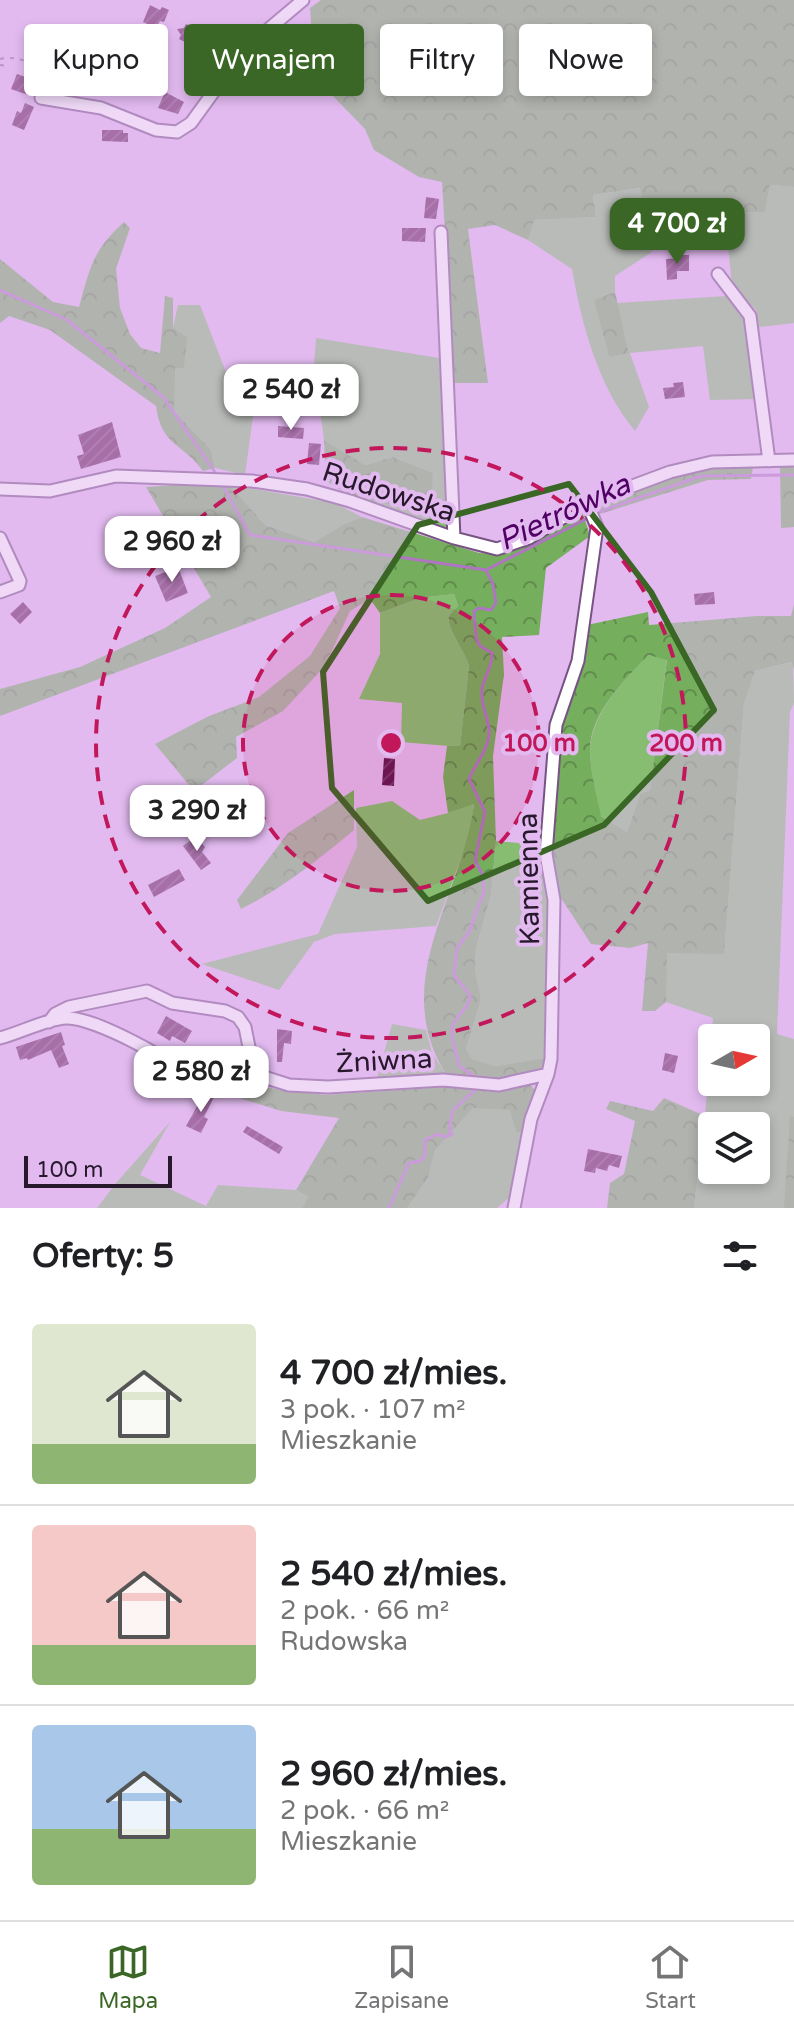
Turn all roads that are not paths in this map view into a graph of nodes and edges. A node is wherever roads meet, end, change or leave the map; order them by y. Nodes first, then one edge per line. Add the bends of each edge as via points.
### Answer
1 (303, 0) edge
2 (41, 98) dead end
3 (441, 232) dead end
4 (718, 274) dead end
5 (794, 460) edge
6 (769, 461) junction
7 (0, 489) edge
8 (587, 503) junction
9 (0, 538) edge
10 (454, 538) junction
11 (0, 592) edge
12 (49, 1022) junction
13 (0, 1038) edge
14 (548, 1074) junction
15 (194, 1081) road end
16 (514, 1208) edge

1 - 2 street via 258,38 191,123 177,132 156,130 94,107
3 - 10 street
4 - 6 street via 750,316
5 - 6 street, Rudowska
6 - 8 street, Rudowska via 712,462
7 - 10 street, Rudowska via 50,491 116,476 252,481 350,501
8 - 10 street, Rudowska via 529,538 497,549
8 - 14 street, Kamienna via 597,527 578,661 556,725 546,854 554,900
9 - 11 street via 20,581
12 - 13 street
12 - 14 street, Żniwna via 69,1007 147,991 172,1003 238,1017 253,1067 264,1077 289,1085 443,1080 499,1085
12 - 15 street via 81,1019 158,1054
14 - 16 street, Kamienna via 531,1119

